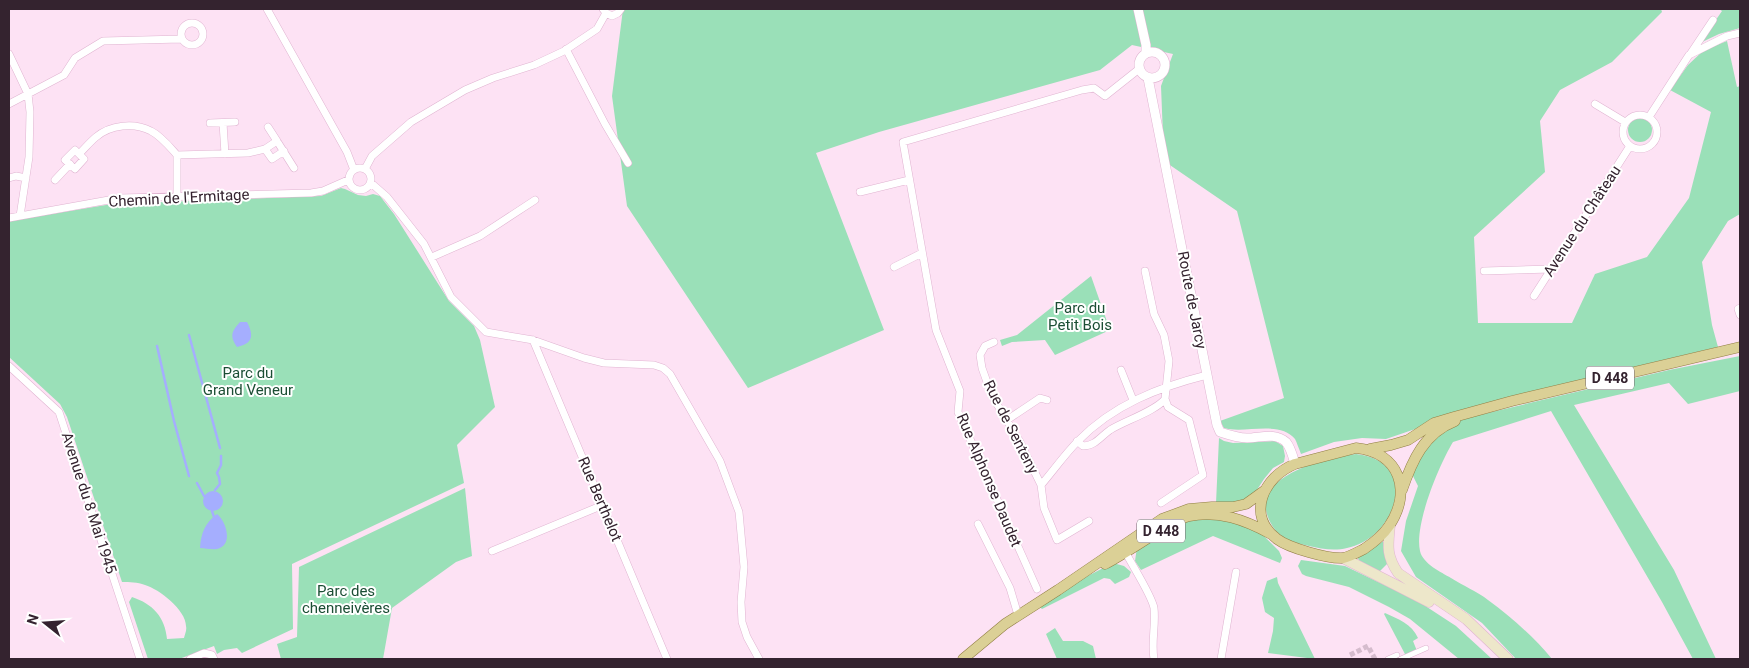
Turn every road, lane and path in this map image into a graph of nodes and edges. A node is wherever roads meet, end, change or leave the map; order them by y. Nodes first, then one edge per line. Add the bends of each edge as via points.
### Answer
1 (267, 9) edge
2 (621, 9) edge
3 (1138, 9) edge
4 (604, 11) edge
5 (1712, 20) dead end
6 (1740, 33) edge
7 (181, 39) dead end
8 (566, 49) junction
9 (1146, 53) junction
10 (9, 54) edge
11 (1689, 55) junction
12 (1139, 68) junction
13 (1148, 78) junction
14 (28, 94) junction
15 (9, 104) edge
16 (1596, 104) dead end
17 (1649, 117) junction
18 (236, 122) dead end
19 (1625, 122) junction
20 (223, 123) junction
21 (210, 124) dead end
22 (268, 126) dead end
23 (277, 141) junction
24 (1630, 146) junction
25 (265, 149) junction
26 (284, 151) junction
27 (224, 154) junction
28 (177, 155) junction
29 (628, 163) dead end
30 (294, 168) dead end
31 (365, 169) junction
32 (354, 170) junction
33 (9, 178) edge
34 (26, 178) junction
35 (55, 180) dead end
36 (348, 180) junction
37 (909, 180) junction
38 (370, 183) junction
39 (860, 192) dead end
40 (177, 197) junction
41 (535, 200) dead end
42 (20, 216) junction
43 (9, 218) edge
44 (922, 253) junction
45 (432, 257) junction
46 (894, 267) dead end
47 (1552, 268) junction
48 (1484, 271) dead end
49 (1145, 272) dead end
50 (1534, 296) dead end
51 (1740, 308) edge
52 (1740, 315) edge
53 (533, 340) junction
54 (994, 342) dead end
55 (1740, 347) edge
56 (9, 366) edge
57 (1121, 370) dead end
58 (1207, 375) junction
59 (1166, 386) junction
60 (1164, 399) junction
61 (1047, 400) dead end
62 (1133, 400) junction
63 (1481, 410) junction
64 (1007, 420) junction
65 (1078, 441) junction
66 (1370, 449) junction
67 (1295, 464) junction
68 (1041, 485) junction
69 (1264, 491) junction
70 (1401, 493) junction
71 (1161, 503) dead end
72 (603, 506) junction
73 (1088, 521) dead end
74 (978, 524) dead end
75 (1390, 525) junction
76 (1272, 534) junction
77 (492, 551) dead end
78 (1126, 552) junction
79 (1343, 558) junction
80 (1236, 572) dead end
81 (1036, 589) dead end
82 (1058, 590) junction
83 (1018, 615) junction
84 (1426, 648) dead end
85 (1399, 657) edge
86 (140, 659) edge
87 (190, 659) edge
88 (214, 659) edge
89 (667, 659) edge
90 (759, 659) edge
91 (964, 659) edge
92 (1154, 659) edge
93 (1220, 659) edge
94 (1388, 659) edge
95 (1500, 659) edge
96 (1508, 659) edge

1 - 32 street
2 - 4 street via 615,15
3 - 9 street
4 - 8 street via 597,29
5 - 11 street
6 - 11 street
7 - 14 street via 103,41 75,58 64,75
8 - 29 street
8 - 31 street via 534,65 465,90 419,117 378,150
9 - 12 street
9 - 13 street via 1161,56 1164,65 1161,74
10 - 14 street
11 - 17 street
12 - 13 street
12 - 37 street, Rue Alphonse Daudet via 1105,96 1094,88 1082,90 903,142
13 - 58 street, Route de Jarcy
14 - 15 street
14 - 34 street
16 - 19 street
17 - 19 street via 1639,114
17 - 24 street via 1657,128 1655,142 1643,149
18 - 20 street
19 - 24 street via 1623,135
20 - 21 street
20 - 27 street
22 - 23 street
23 - 25 street
23 - 26 street
24 - 47 street, Avenue du Château
25 - 26 street via 272,159
25 - 27 street
26 - 30 street
27 - 28 street
28 - 35 street via 151,131 124,126 97,136 79,154 84,159 75,169 70,164
28 - 40 street
31 - 32 street
31 - 38 street via 370,174
32 - 36 street
33 - 34 street
34 - 42 street
36 - 38 street via 356,190 365,190
36 - 40 street, Chemin de l'Ermitage via 310,193
37 - 39 street
37 - 44 street, Rue Alphonse Daudet
38 - 45 street via 387,197
40 - 42 street, Chemin de l'Ermitage via 120,198
41 - 45 street via 480,236
42 - 43 street, Chemin de l'Ermitage
44 - 46 street
44 - 81 street, Rue Alphonse Daudet via 936,330 960,391 958,412
45 - 53 street via 451,297 486,332
47 - 48 street
47 - 50 street, Avenue du Château
49 - 59 street via 1169,361
51 - 52 street
53 - 72 street, Rue Berthelot
53 - 90 street via 594,361 654,365 670,374 720,461 739,512 744,567 742,622
54 - 64 street, Rue de Senteny via 985,346 980,355 982,368 992,396
55 - 63 main road, D 448
56 - 86 street, Avenue du 8 Mai 1945 via 59,412
57 - 62 street
58 - 59 street
58 - 67 street, Route de Jarcy via 1220,432 1236,437 1279,438 1289,447
59 - 60 street
59 - 62 street
60 - 65 street via 1161,405 1125,421 1091,446 1084,446
60 - 71 street via 1168,407 1190,420 1203,475
61 - 64 street via 1040,398
62 - 65 street via 1100,420
63 - 66 main road, D 448 via 1434,423 1408,440
63 - 70 main road, D 448 via 1449,423 1430,436 1417,452
64 - 68 street, Rue de Senteny
65 - 68 street
66 - 67 main road via 1356,448
66 - 70 main road via 1392,465 1398,474
67 - 69 main road via 1271,479
68 - 73 street, Rue de Senteny via 1044,508 1057,540
69 - 76 main road via 1261,512
69 - 82 main road, D 448 via 1246,504 1189,508 1162,519
70 - 75 main road
72 - 77 street
72 - 89 street, Rue Berthelot
74 - 83 street via 1010,588
75 - 79 main road via 1374,542
75 - 96 main road via 1388,554 1398,573 1466,619
76 - 78 main road, D 448 via 1252,523 1210,514 1181,520
76 - 79 main road via 1295,549
78 - 82 main road, D 448
78 - 92 street via 1154,605
79 - 95 main road via 1420,596 1462,623
80 - 93 street
82 - 83 main road, D 448
83 - 91 main road, D 448
84 - 85 street
85 - 94 street
87 - 88 street via 204,653

